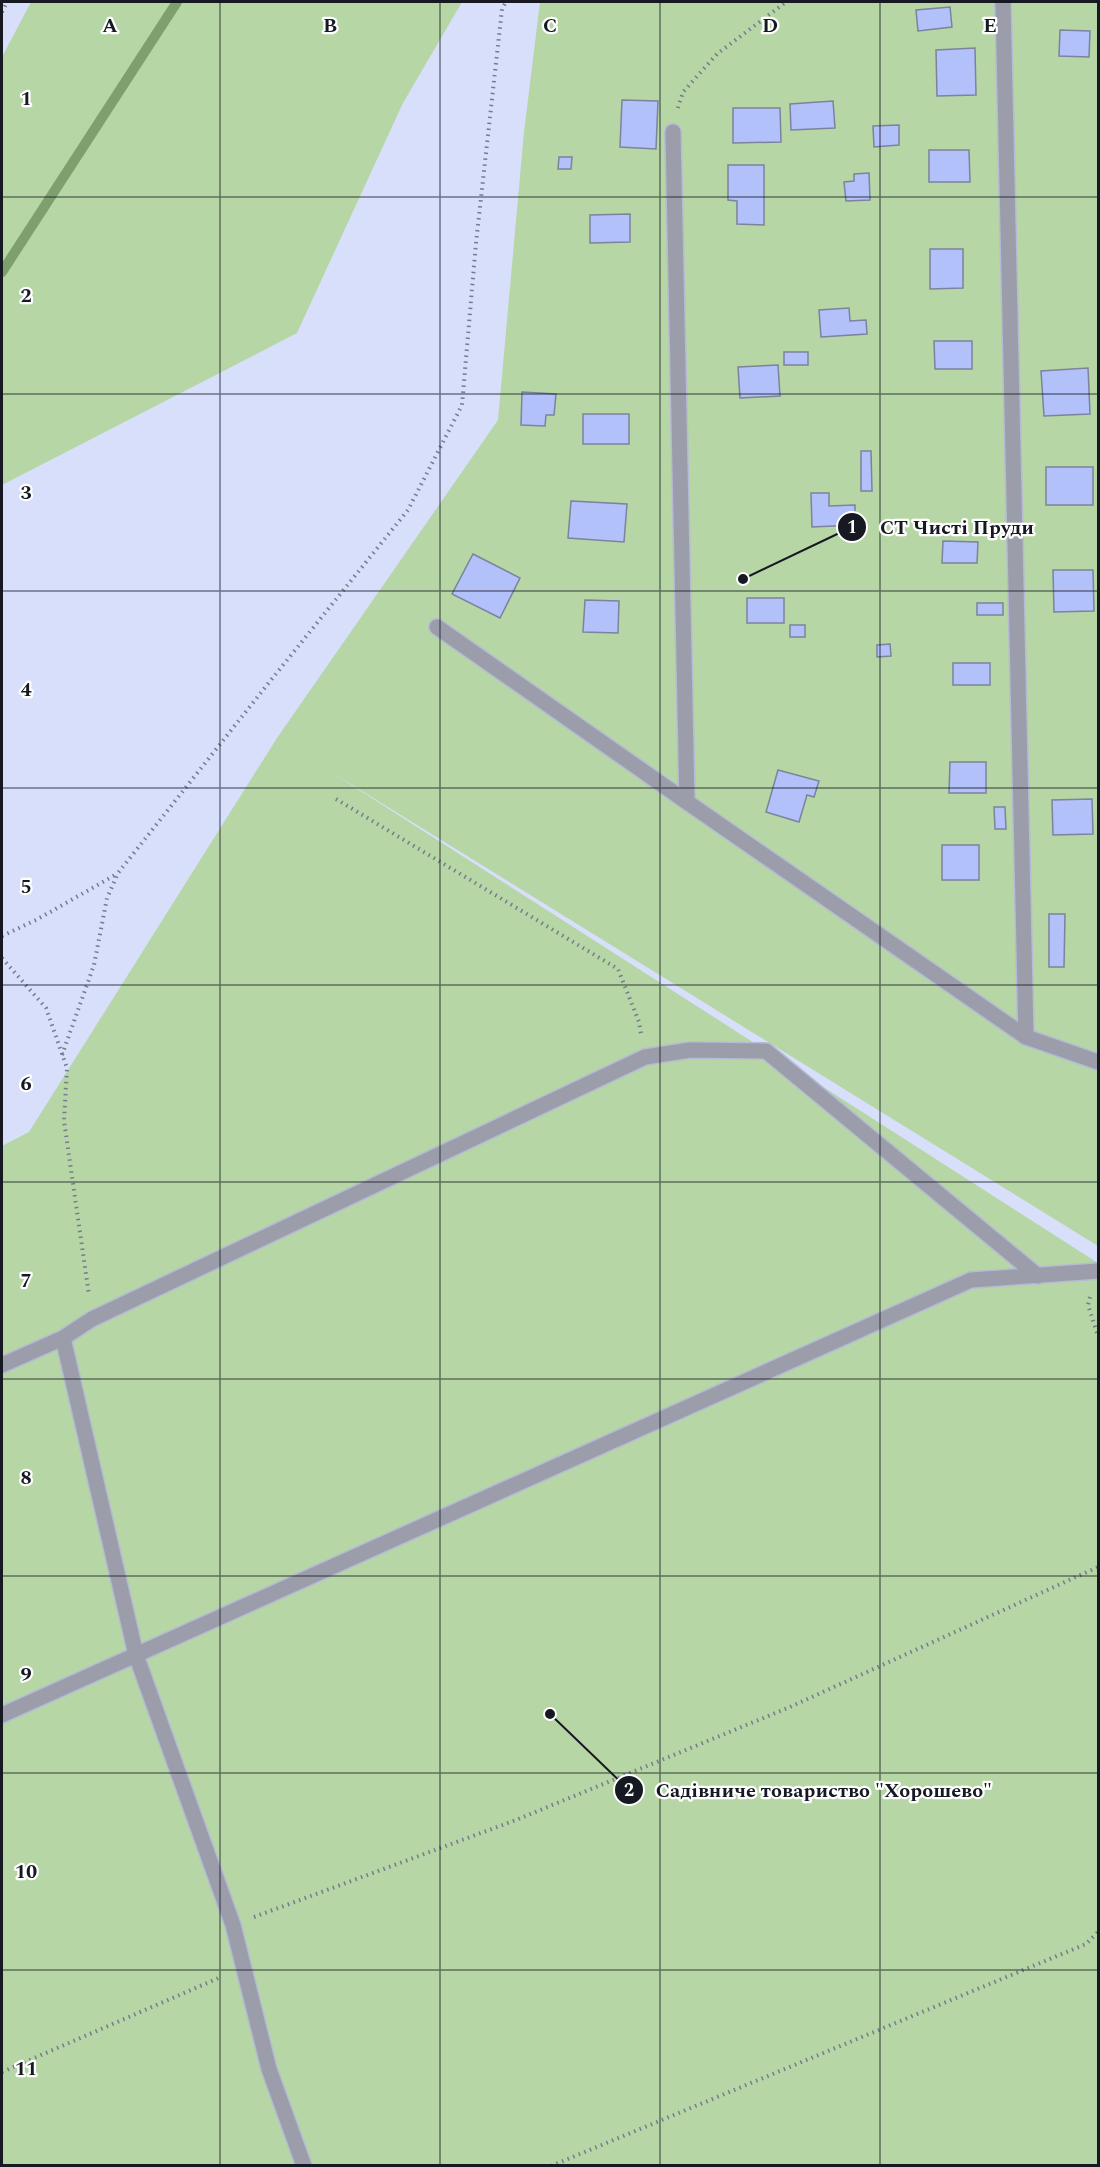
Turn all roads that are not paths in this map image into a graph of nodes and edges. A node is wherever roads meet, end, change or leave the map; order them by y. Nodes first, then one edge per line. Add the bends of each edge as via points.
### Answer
1 (1003, 2) edge
2 (673, 132) road end
3 (437, 627) dead end
4 (687, 802) junction
5 (1026, 1037) junction
6 (1098, 1062) edge
7 (1098, 1271) edge
8 (1038, 1276) junction
9 (63, 1338) junction
10 (2, 1365) edge
11 (136, 1655) junction
12 (2, 1715) edge
13 (304, 2166) edge

1 - 5 lane
2 - 4 lane
3 - 4 lane
4 - 5 lane
5 - 6 lane
7 - 8 lane
8 - 9 lane via 766,1051 690,1050 645,1057 92,1319
8 - 11 lane via 971,1280
9 - 10 lane
9 - 11 lane
11 - 12 lane
11 - 13 lane via 233,1925 269,2069

